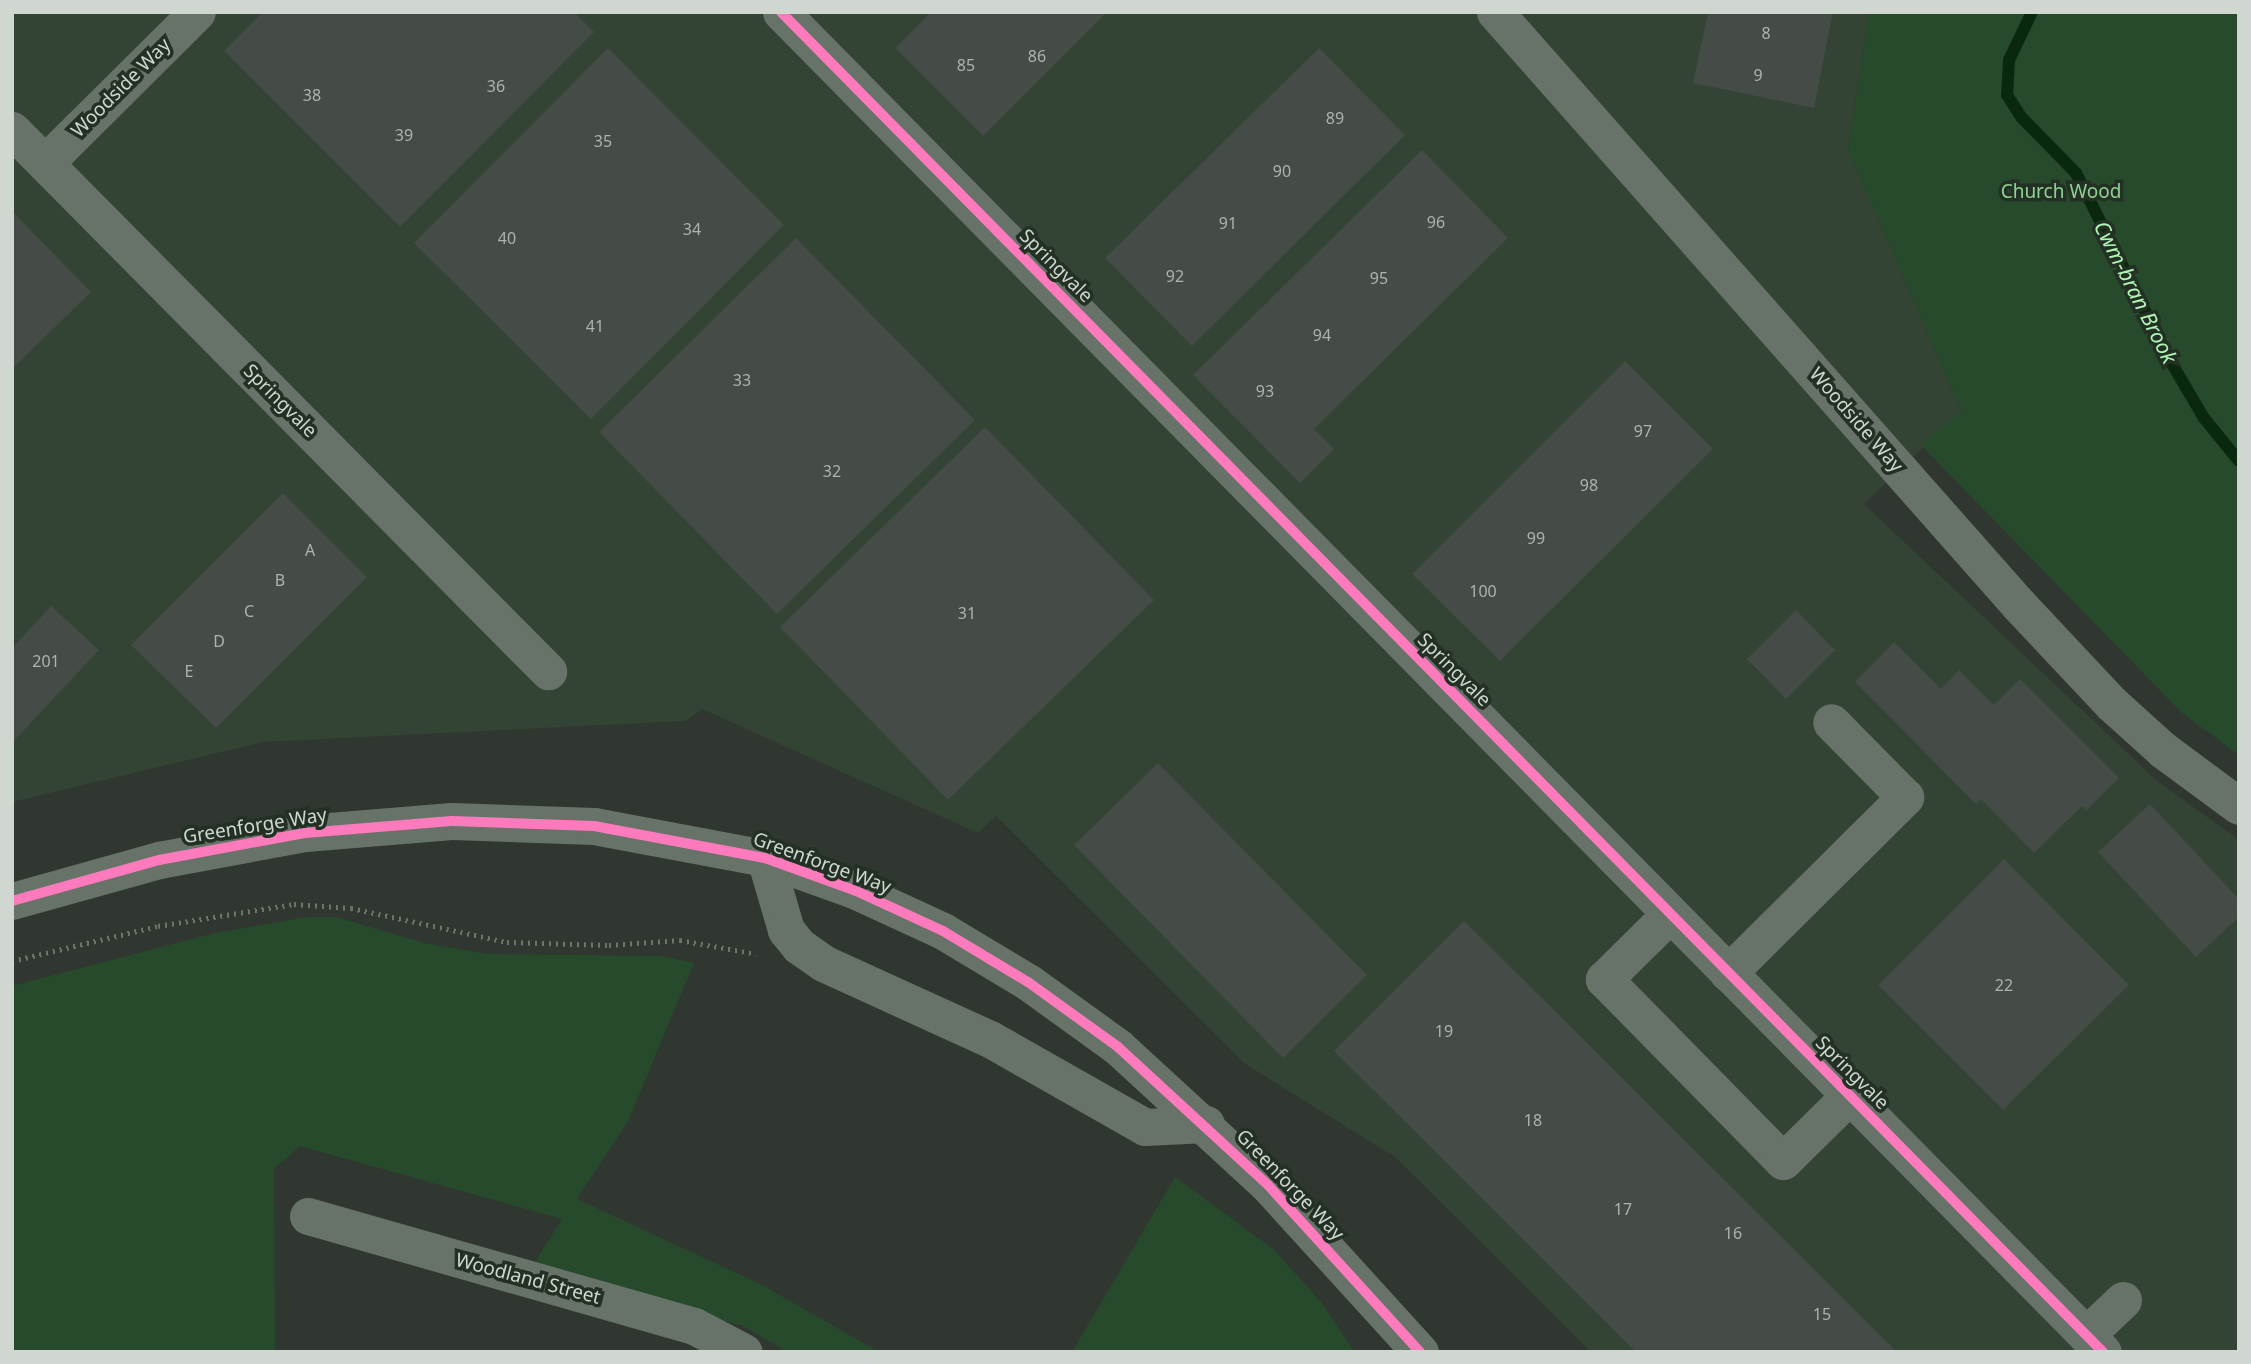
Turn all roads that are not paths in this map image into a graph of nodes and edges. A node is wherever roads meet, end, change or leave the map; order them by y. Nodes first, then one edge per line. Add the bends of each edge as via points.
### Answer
1 (197, 12) edge
2 (781, 12) edge
3 (1495, 12) edge
4 (12, 130) edge
5 (45, 163) junction
6 (548, 671) dead end
7 (1830, 722) dead end
8 (2239, 806) edge
9 (765, 858) junction
10 (12, 901) edge
11 (1670, 914) junction
12 (1728, 972) junction
13 (1850, 1095) junction
14 (1206, 1124) junction
15 (308, 1216) dead end
16 (2123, 1300) dead end
17 (2094, 1344) edge
18 (744, 1352) edge
19 (1420, 1352) edge

1 - 5 street, Woodside Way
2 - 11 street, Springvale
3 - 8 street, Woodside Way via 2018,604 2122,713
4 - 5 street, Springvale
5 - 6 street, Springvale
7 - 12 street via 1905,797
9 - 10 street, Greenforge Way via 594,826 452,821 305,833 159,860
9 - 14 street, Greenforge Way via 854,890 943,930 1028,982 1118,1047
9 - 14 street, Greenforge Way via 775,906 799,946 823,963 990,1039 1145,1127
11 - 12 street, Springvale
11 - 13 street via 1604,979 1783,1161
12 - 13 street, Springvale
13 - 17 street, Springvale
14 - 19 street, Greenforge Way
15 - 18 street, Woodland Street via 694,1326
16 - 17 street

